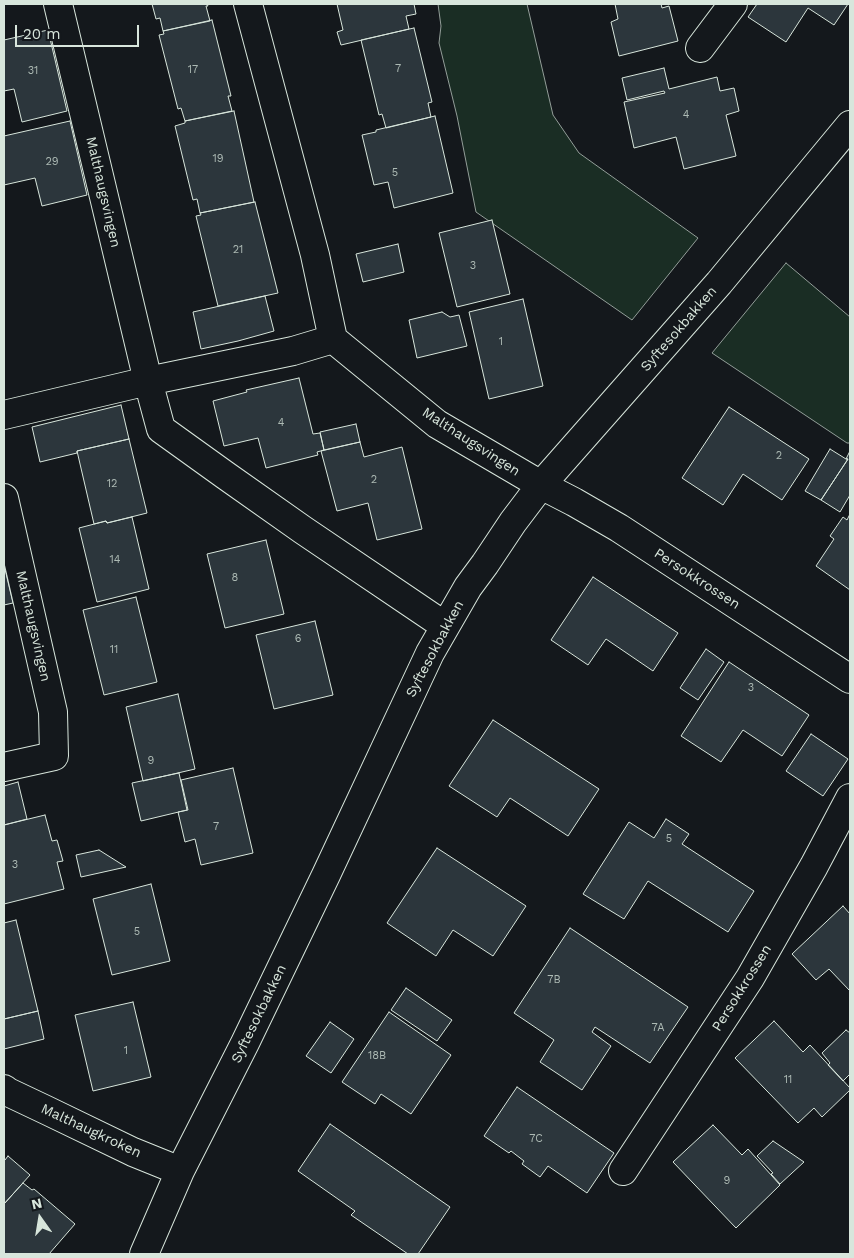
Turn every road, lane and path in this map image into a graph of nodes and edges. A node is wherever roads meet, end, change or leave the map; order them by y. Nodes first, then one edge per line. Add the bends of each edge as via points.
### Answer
1 (58, 4) edge
2 (248, 4) edge
3 (733, 4) edge
4 (700, 48) dead end
5 (850, 124) edge
6 (333, 339) junction
7 (148, 381) junction
8 (4, 415) edge
9 (541, 485) junction
10 (4, 498) edge
11 (445, 626) junction
12 (850, 680) edge
13 (4, 767) edge
14 (850, 798) edge
15 (4, 1089) edge
16 (180, 1171) junction
17 (623, 1171) dead end
18 (144, 1254) edge

1 - 7 street, Malthaugsvingen
2 - 6 street via 315,255
3 - 4 street
5 - 9 street, Syftesokbakken via 719,283
6 - 7 street via 293,351
6 - 9 street, Malthaugsvingen via 437,424
7 - 8 street
7 - 11 street, Malthaugsvingen via 161,429
9 - 11 street, Syftesokbakken via 468,587
9 - 12 street, Persokkrossen via 619,528
10 - 13 street, Malthaugsvingen via 53,712 54,756
11 - 16 street, Syftesokbakken
14 - 17 street, Persokkrossen via 750,978
15 - 16 street, Malthaugkroken via 133,1152
16 - 18 street, Syftesokbakken

